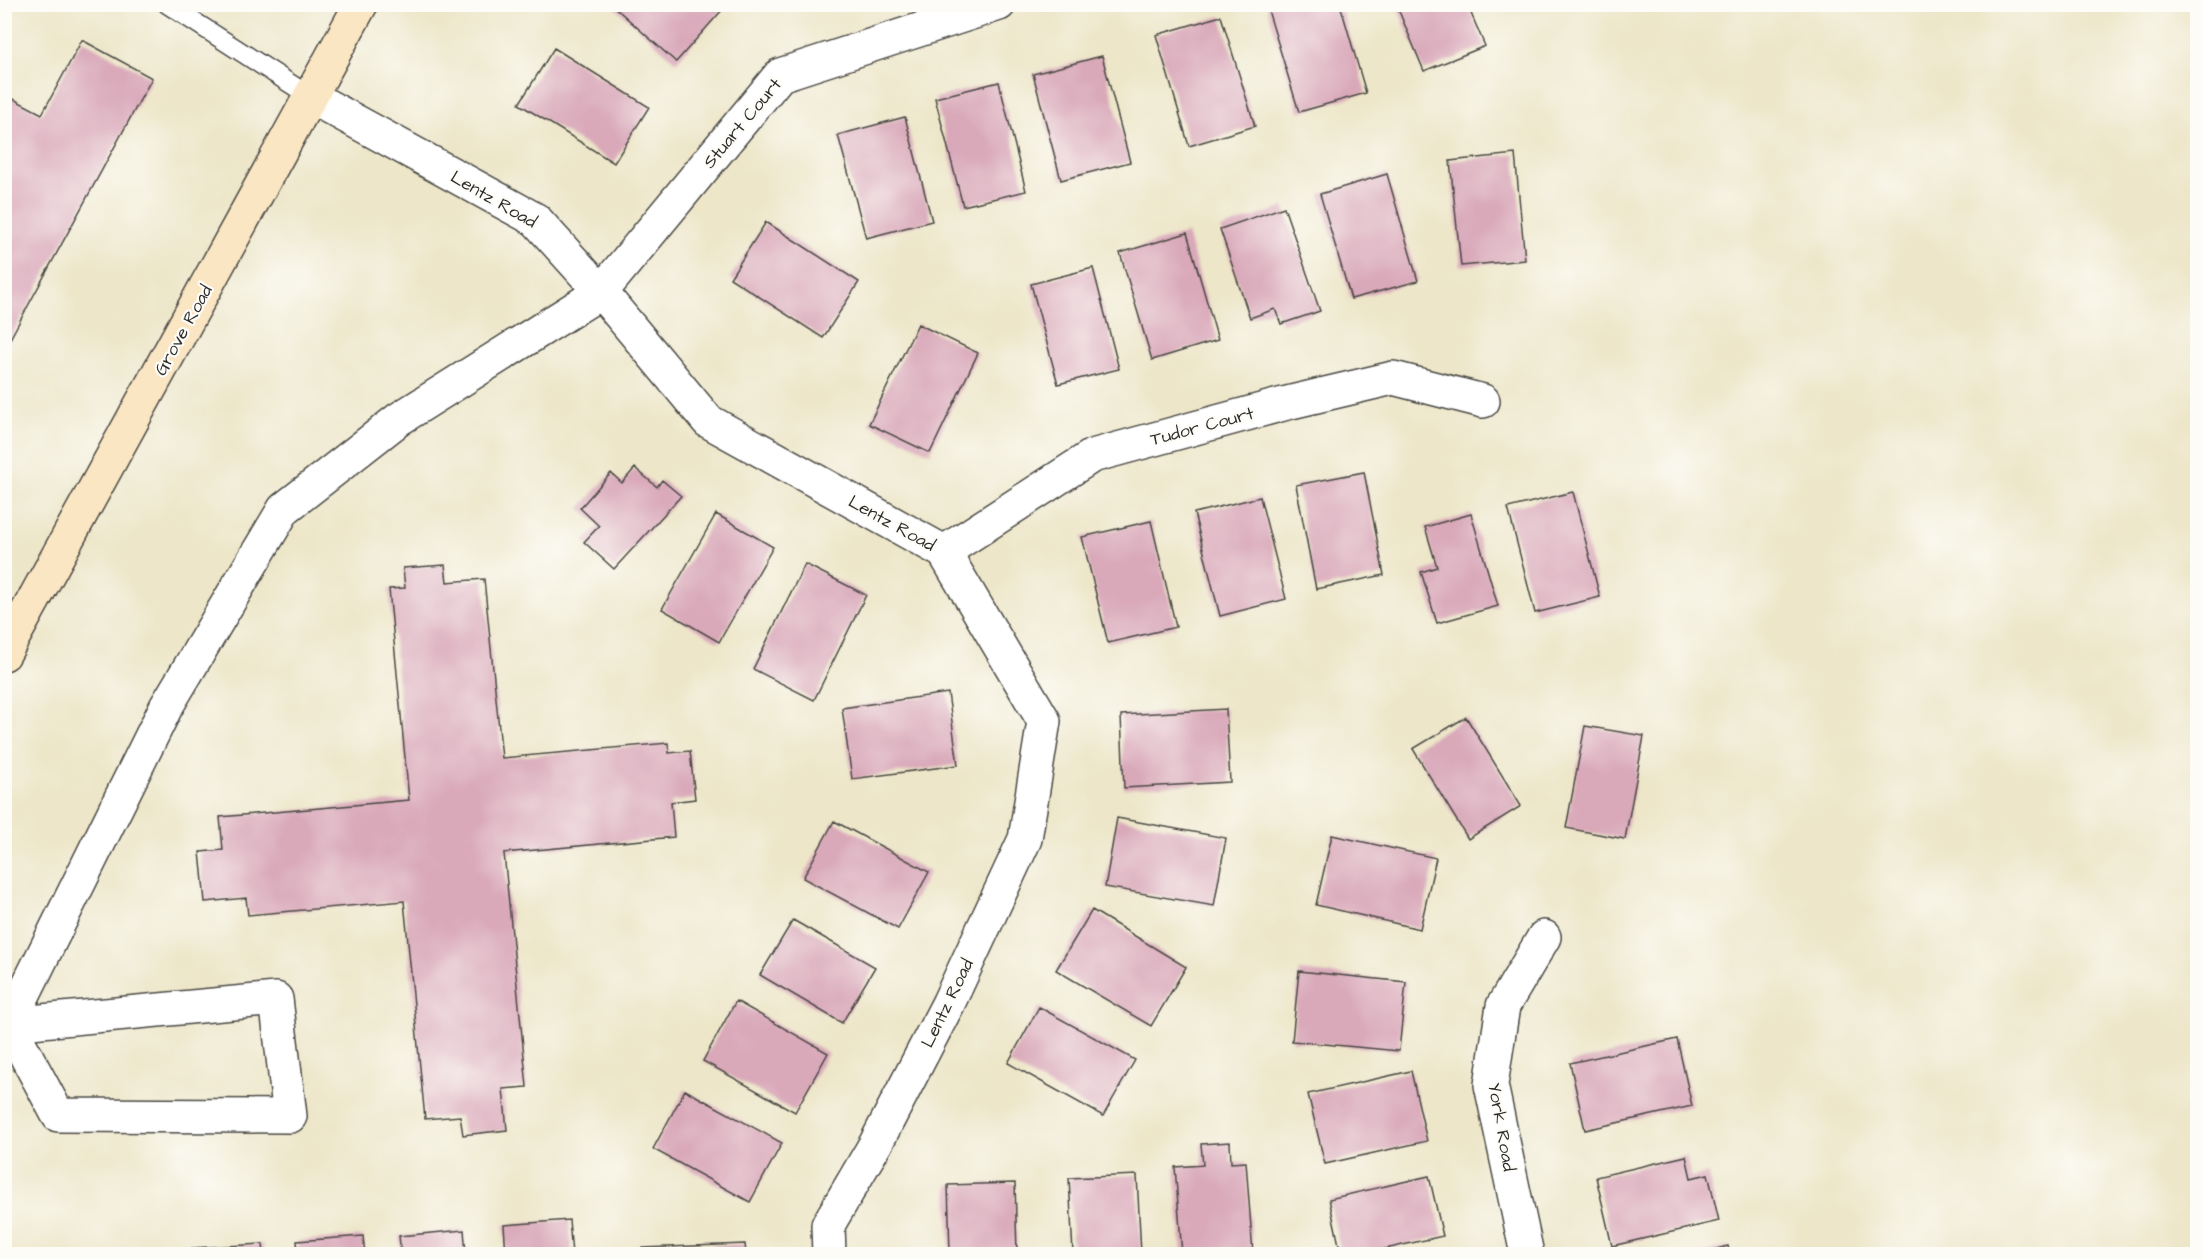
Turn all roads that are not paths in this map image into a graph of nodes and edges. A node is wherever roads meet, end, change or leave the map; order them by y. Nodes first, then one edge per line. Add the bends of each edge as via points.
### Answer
1 (361, 4) edge
2 (999, 4) edge
3 (174, 6) edge
4 (311, 98) junction
5 (601, 292) junction
6 (1483, 401) dead end
7 (944, 552) junction
8 (4, 654) edge
9 (1544, 938) dead end
10 (9, 1024) junction
11 (829, 1254) edge
12 (1527, 1254) edge

1 - 4 main road, Grove Road
2 - 5 street, Stuart Court via 780,75
3 - 4 lane
4 - 5 street, Lentz Road via 536,220
4 - 8 main road, Grove Road
5 - 7 street, Lentz Road via 708,422
5 - 10 street, Stuart Court via 399,419 284,509 166,707
6 - 7 street, Tudor Court via 1393,378 1092,456
7 - 11 street, Lentz Road via 1044,721 1025,839 948,1004 876,1143 828,1225
9 - 12 street, York Road via 1503,1006 1491,1085
10 - 10 street via 58,1114 290,1116 276,999

